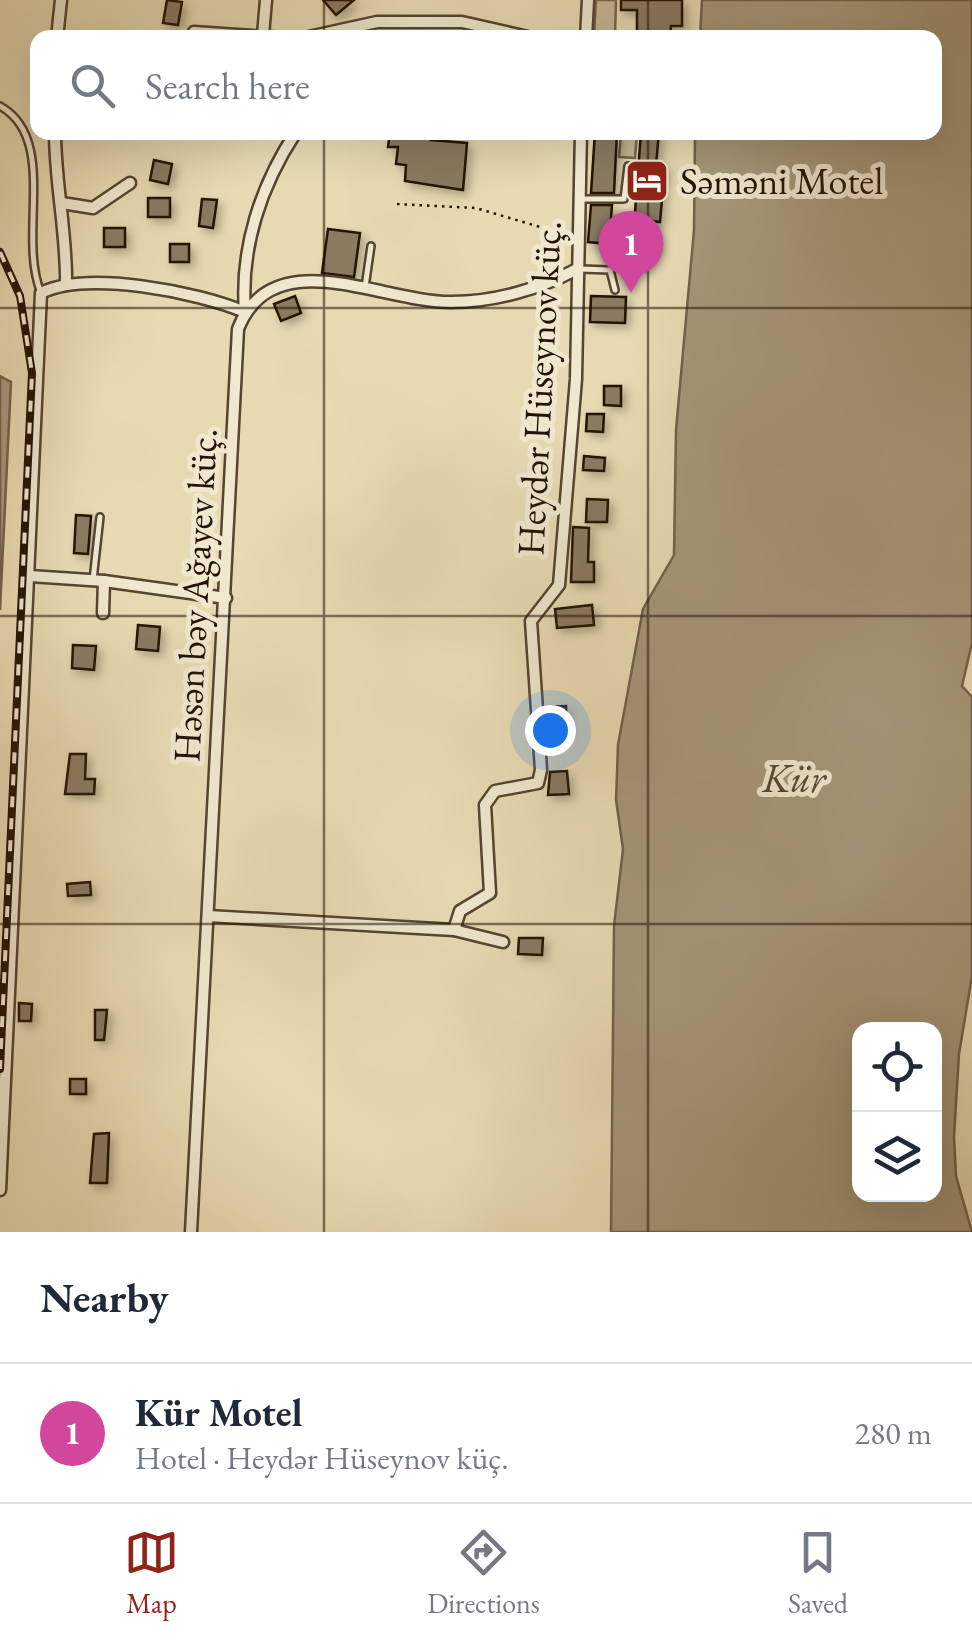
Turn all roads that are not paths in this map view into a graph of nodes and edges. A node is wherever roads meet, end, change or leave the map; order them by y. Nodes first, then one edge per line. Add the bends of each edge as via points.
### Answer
1 (62, 0) edge
2 (266, 0) edge
3 (588, 0) edge
4 (58, 30) edge
5 (263, 30) edge
6 (339, 30) edge
7 (497, 30) edge
8 (586, 30) edge
9 (0, 106) edge
10 (55, 140) edge
11 (291, 140) edge
12 (581, 140) edge
13 (628, 166) dead end
14 (130, 183) dead end
15 (579, 198) junction
16 (62, 203) junction
17 (371, 246) dead end
18 (577, 269) junction
19 (66, 285) junction
20 (365, 290) junction
21 (615, 290) dead end
22 (40, 293) junction
23 (245, 312) junction
24 (100, 516) dead end
25 (30, 576) junction
26 (98, 581) junction
27 (226, 598) junction
28 (103, 613) dead end
29 (208, 916) junction
30 (454, 930) junction
31 (502, 942) dead end
32 (0, 1190) edge
33 (191, 1232) edge

1 - 4 street
2 - 5 street
3 - 8 street
6 - 7 street via 377,22 462,22
9 - 22 lane via 20,122 30,143 29,252
10 - 16 street
11 - 23 street, Həsən bəy Ağayev küç. via 266,183 245,261
12 - 15 street, Heydər Hüseynov küç.
13 - 15 lane via 624,198
14 - 16 street via 93,208
15 - 18 street, Heydər Hüseynov küç.
16 - 19 street
17 - 20 lane
18 - 20 street via 522,292 454,302
18 - 21 lane via 610,270
18 - 30 street, Heydər Hüseynov küç. via 576,379 558,585 531,620 542,770 530,788 490,794 484,824 490,893 460,912
19 - 22 street
19 - 23 street via 167,289
20 - 23 street via 288,282
22 - 25 street
23 - 27 street, Həsən bəy Ağayev küç. via 238,330
24 - 26 lane
25 - 26 street
25 - 32 street
26 - 27 street
26 - 28 street
27 - 29 street, Həsən bəy Ağayev küç.
29 - 30 street
29 - 33 street, Həsən bəy Ağayev küç.
30 - 31 street

